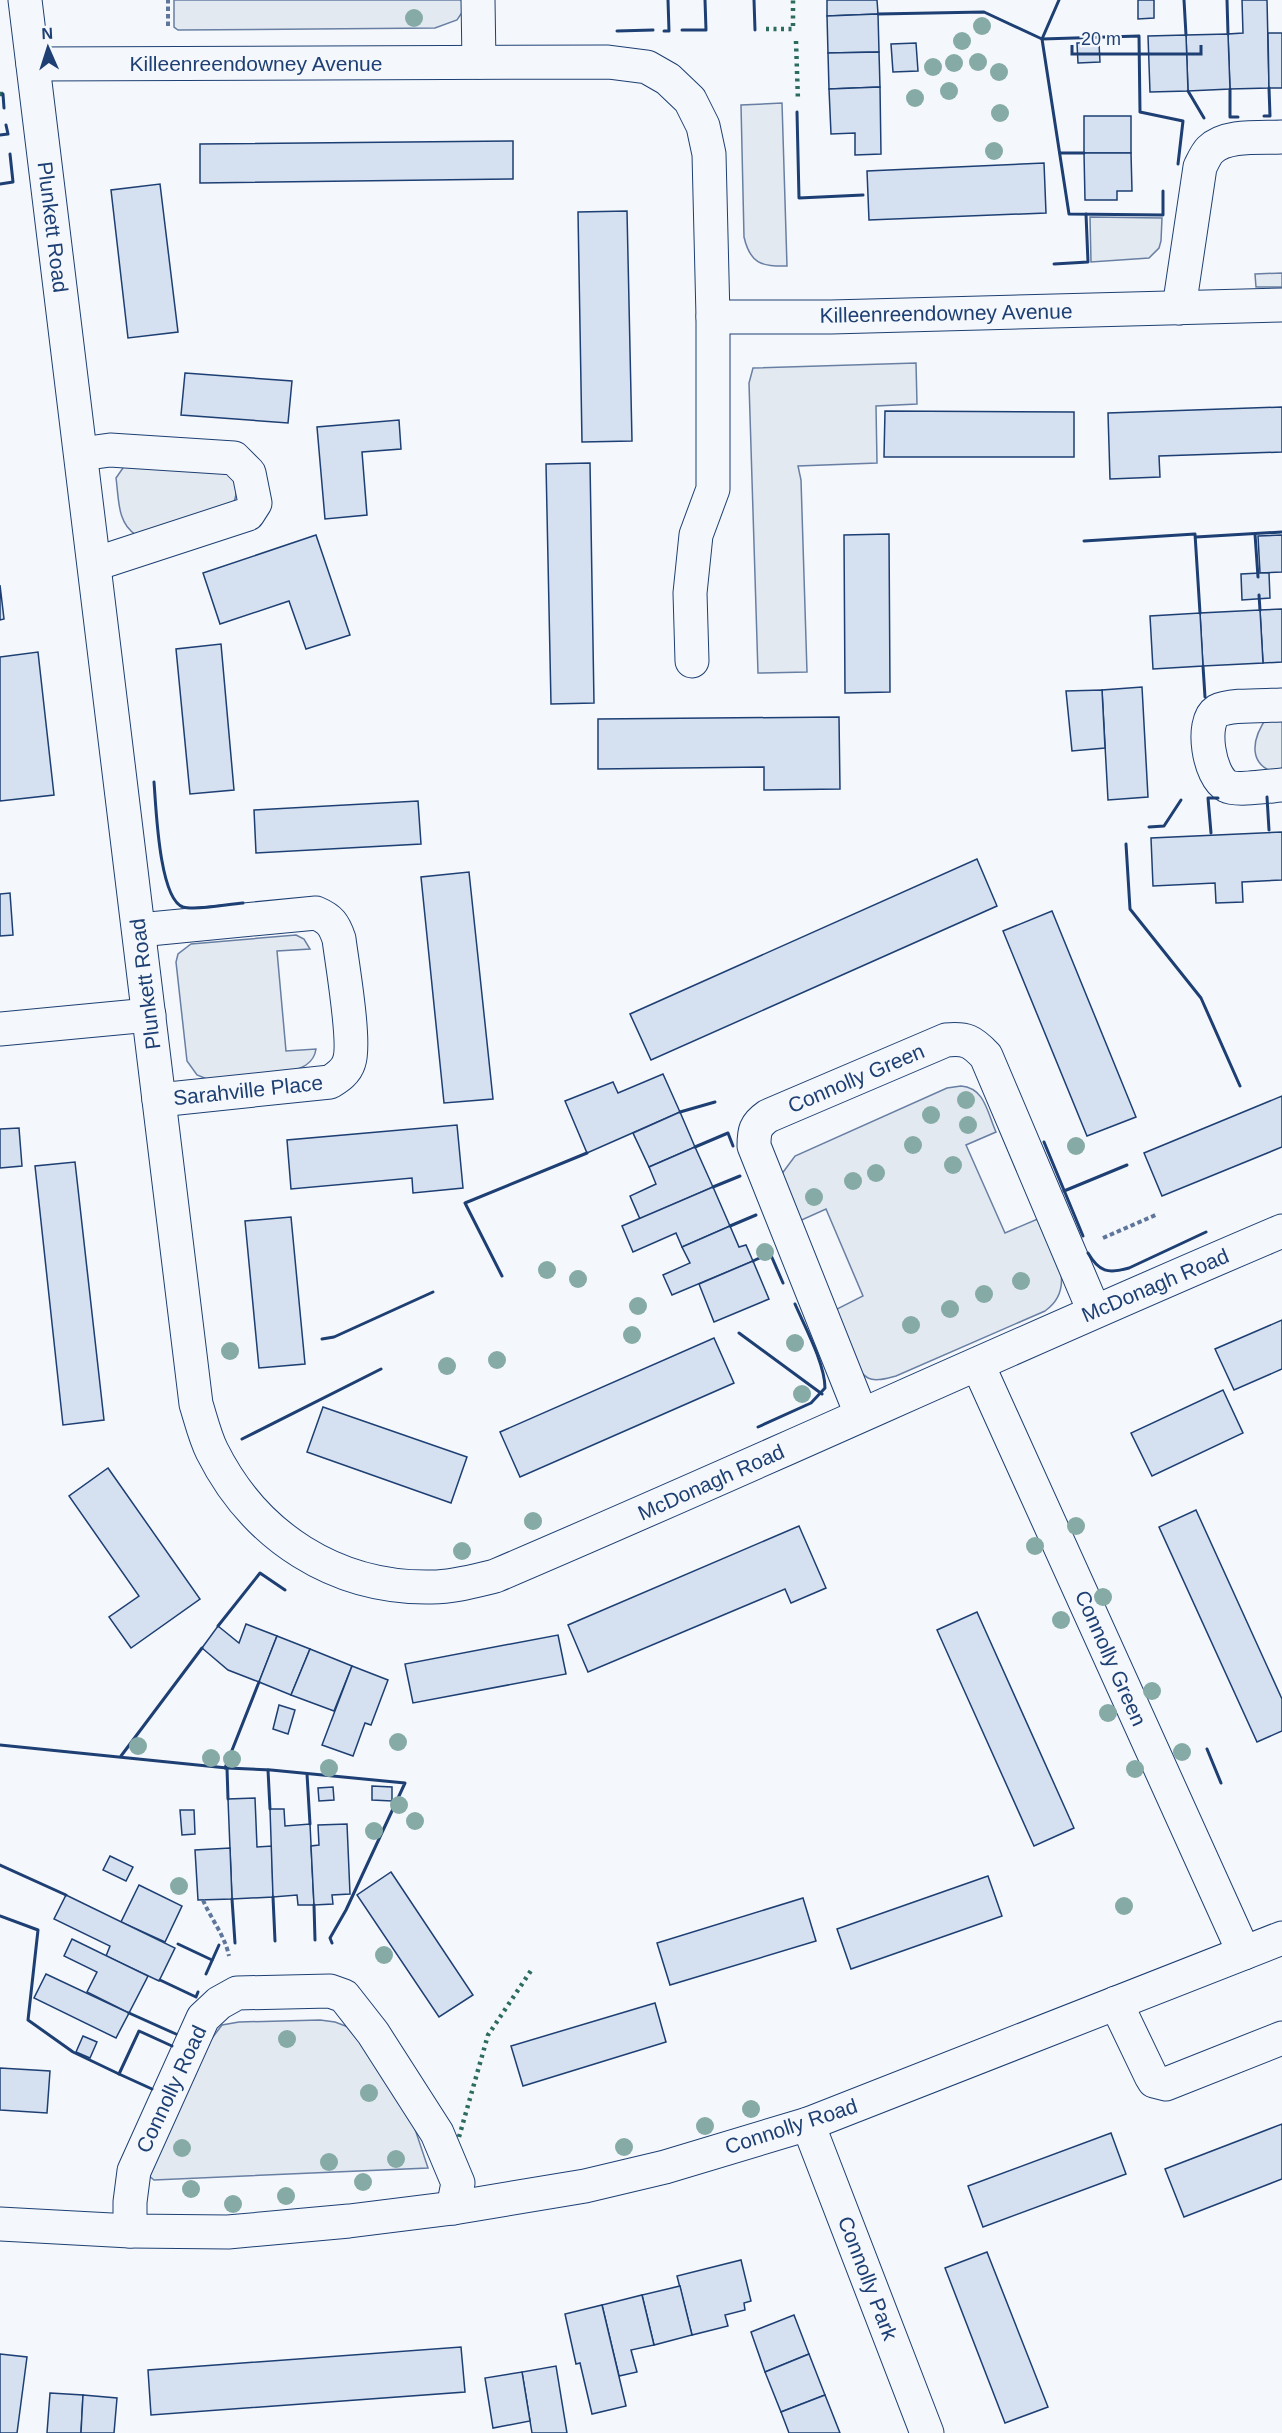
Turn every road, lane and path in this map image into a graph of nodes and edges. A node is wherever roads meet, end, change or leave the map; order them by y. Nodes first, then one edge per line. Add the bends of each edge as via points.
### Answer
1 (26, 0) edge
2 (168, 0) edge
3 (478, 0) edge
4 (168, 29) dead end
5 (479, 62) junction
6 (33, 64) junction
7 (1282, 137) edge
8 (1282, 305) edge
9 (1179, 308) junction
10 (713, 317) junction
11 (81, 454) junction
12 (95, 564) junction
13 (692, 661) dead end
14 (1282, 705) edge
15 (1282, 785) edge
16 (139, 930) junction
17 (148, 1016) junction
18 (0, 1029) edge
19 (159, 1100) junction
20 (1158, 1214) dead end
21 (1282, 1231) edge
22 (1069, 1252) junction
23 (1094, 1311) junction
24 (978, 1365) junction
25 (196, 1404) joint
26 (861, 1414) junction
27 (203, 1900) dead end
28 (1282, 1938) edge
29 (1244, 1953) junction
30 (237, 1993) junction
31 (1116, 2003) junction
32 (1282, 2038) edge
33 (808, 2124) junction
34 (453, 2208) junction
35 (0, 2224) edge
36 (130, 2231) junction
37 (927, 2433) edge

1 - 6 street, Plunkett Road
2 - 4 path
3 - 5 street
5 - 6 street, Killeenreendowney Avenue
5 - 10 street, Killeenreendowney Avenue via 608,62 647,67 668,79 690,100 703,126 709,154
6 - 11 street, Plunkett Road
7 - 9 street via 1234,140 1210,150 1200,167
8 - 9 street, Killeenreendowney Avenue
9 - 10 street, Killeenreendowney Avenue
10 - 13 street, Killeenreendowney Avenue via 713,489 696,535 690,593
11 - 12 street, Plunkett Road
11 - 12 street via 110,450 234,458 249,473 255,502 248,514
12 - 16 street, Plunkett Road
14 - 15 street via 1224,709 1214,714 1209,726 1213,771 1220,782 1230,788
16 - 17 street, Plunkett Road
16 - 19 street, Sarahville Place via 316,913 327,917 339,939 351,1043 350,1062 341,1075 330,1082
17 - 18 street
17 - 19 street, Plunkett Road
19 - 25 street, Plunkett Road
20 - 22 path
21 - 23 street, McDonagh Road
22 - 23 street, Connolly Green
22 - 26 street, Connolly Green via 986,1056 974,1044 961,1039 946,1040 757,1124 754,1146
23 - 24 street, McDonagh Road
24 - 26 street, McDonagh Road
24 - 29 street, Connolly Green
25 - 26 street, McDonagh Road via 212,1452 245,1503 282,1539 334,1570 380,1584 434,1588 495,1576
27 - 30 path via 227,1944
28 - 29 street, Connolly Road
29 - 31 street, Connolly Road
30 - 34 street via 330,1991 344,1996 373,2033 437,2133 458,2182
30 - 36 street, Connolly Road via 203,2018 140,2156 132,2181
31 - 32 street via 1150,2076 1166,2085
31 - 33 street, Connolly Road
33 - 34 street, Connolly Road via 585,2186
33 - 37 street, Connolly Park
34 - 36 street, Connolly Road via 228,2232
35 - 36 street, Connolly Road

